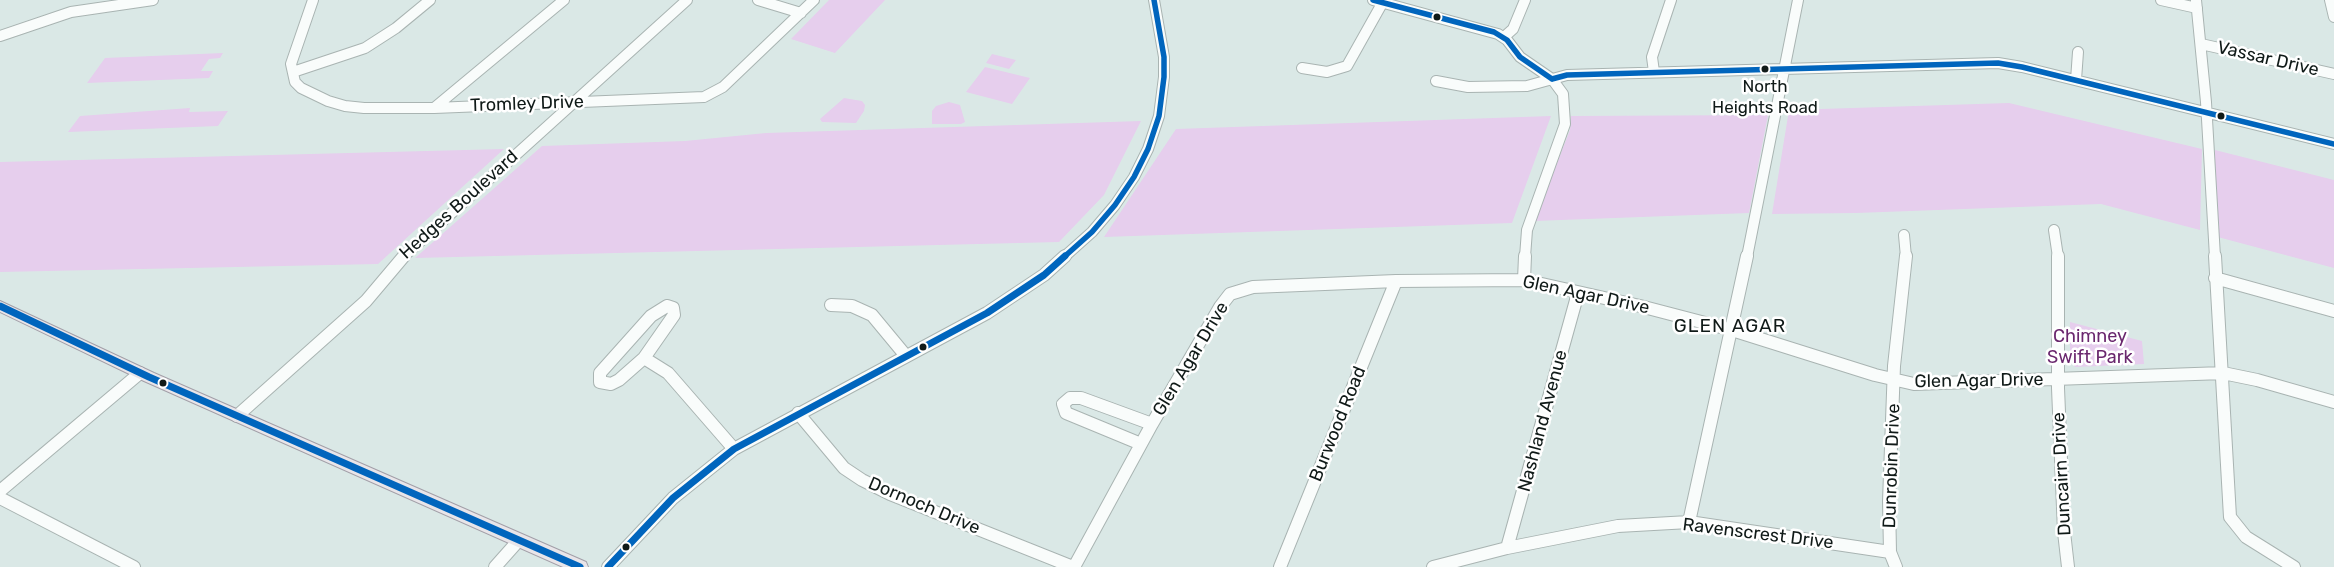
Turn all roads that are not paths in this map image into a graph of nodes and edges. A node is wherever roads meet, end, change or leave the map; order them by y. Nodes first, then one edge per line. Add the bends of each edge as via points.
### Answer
1 (153, 0) edge
2 (312, 0) edge
3 (430, 0) edge
4 (564, 0) edge
5 (687, 0) edge
6 (758, 0) edge
7 (814, 0) edge
8 (1154, 0) edge
9 (1373, 0) edge
10 (1525, 0) edge
11 (1671, 0) edge
12 (1798, 0) edge
13 (2161, 0) edge
14 (2330, 0) edge
15 (1384, 1) edge
16 (2196, 4) edge
17 (801, 12) junction
18 (2334, 17) edge
19 (0, 36) edge
20 (1504, 37) junction
21 (2201, 44) junction
22 (2078, 52) dead end
23 (1302, 68) dead end
24 (1784, 68) junction
25 (1762, 69) junction
26 (293, 72) junction
27 (1654, 72) junction
28 (2334, 74) edge
29 (1552, 79) junction
30 (2076, 80) junction
31 (1436, 81) dead end
32 (1782, 83) junction
33 (570, 103) junction
34 (434, 108) junction
35 (2206, 112) junction
36 (2334, 144) edge
37 (2054, 230) dead end
38 (1904, 235) dead end
39 (2215, 278) junction
40 (1524, 280) junction
41 (1396, 281) junction
42 (1578, 293) junction
43 (831, 305) dead end
44 (0, 306) edge
45 (2334, 310) edge
46 (1732, 330) junction
47 (906, 356) junction
48 (644, 358) junction
49 (140, 373) junction
50 (2223, 374) junction
51 (1894, 380) junction
52 (2058, 380) junction
53 (2334, 402) edge
54 (798, 413) junction
55 (237, 416) junction
56 (1152, 424) junction
57 (1141, 444) junction
58 (734, 449) junction
59 (0, 491) edge
60 (0, 498) edge
61 (1689, 522) junction
62 (519, 540) junction
63 (1507, 548) junction
64 (1890, 552) junction
65 (134, 567) edge
66 (495, 567) edge
67 (580, 567) edge
68 (608, 567) edge
69 (1073, 567) edge
70 (1280, 567) edge
71 (1433, 567) edge
72 (1896, 567) edge
73 (2068, 567) edge
74 (2294, 567) edge

1 - 19 street via 71,12
2 - 26 street via 291,64
3 - 26 street via 365,48
4 - 34 street
5 - 33 street, Hedges Boulevard
6 - 17 street
7 - 17 street, Tromley Drive
8 - 47 street via 1164,57 1162,97 1148,149 1124,192 1092,232 1044,275 987,313
9 - 15 street
10 - 20 street via 1513,29
11 - 27 street via 1652,57
12 - 24 street
13 - 16 street
14 - 18 street
15 - 20 street
15 - 23 street via 1347,66 1328,72
16 - 21 street
17 - 33 street, Tromley Drive via 723,87 704,97
20 - 29 street via 1520,57
21 - 28 street, Vassar Drive
21 - 35 street
22 - 30 street
24 - 25 street
24 - 30 street via 1986,63 2022,67
24 - 32 street
25 - 27 street
25 - 32 street
26 - 34 street, Tromley Drive via 300,88 337,104 364,108
27 - 29 street via 1567,75
29 - 31 street via 1527,86 1468,87
29 - 40 street via 1563,94 1565,124 1527,230
30 - 35 street
32 - 46 street
33 - 34 street, Tromley Drive
33 - 55 street, Hedges Boulevard via 394,264 366,302
35 - 36 street
35 - 39 street
37 - 52 street, Duncairn Drive via 2058,246
38 - 51 street, Dunrobin Drive via 1906,254
39 - 45 street
39 - 50 street
40 - 41 street, Glen Agar Drive
40 - 42 street, Glen Agar Drive
41 - 56 street, Glen Agar Drive via 1253,287 1230,294
41 - 70 street, Burwood Road
42 - 46 street, Glen Agar Drive
42 - 63 street, Nashland Avenue
43 - 47 street via 852,306 872,315
44 - 49 main road
46 - 51 street, Glen Agar Drive
46 - 61 street
47 - 54 street
48 - 48 street via 674,315 673,308 662,308 651,316 600,373 599,379 603,384 611,384
48 - 58 street via 668,373
49 - 55 main road
49 - 59 street
50 - 52 street, Glen Agar Drive
50 - 53 street, Glen Agar Drive
50 - 74 street via 2230,517 2246,537
51 - 52 street, Glen Agar Drive via 1924,385
51 - 64 street, Dunrobin Drive via 1888,501
52 - 73 street, Duncairn Drive
54 - 58 street
54 - 69 street, Dornoch Drive via 844,468 862,480
55 - 62 main road
56 - 57 street, Glen Agar Drive
56 - 57 street via 1081,398 1070,398 1063,404 1066,413
57 - 69 street, Glen Agar Drive
58 - 68 street via 668,502
60 - 65 street
61 - 63 street, Ravenscrest Drive via 1618,526
61 - 64 street, Ravenscrest Drive
62 - 66 street
62 - 67 main road
63 - 71 street, Ravenscrest Drive
64 - 72 street

